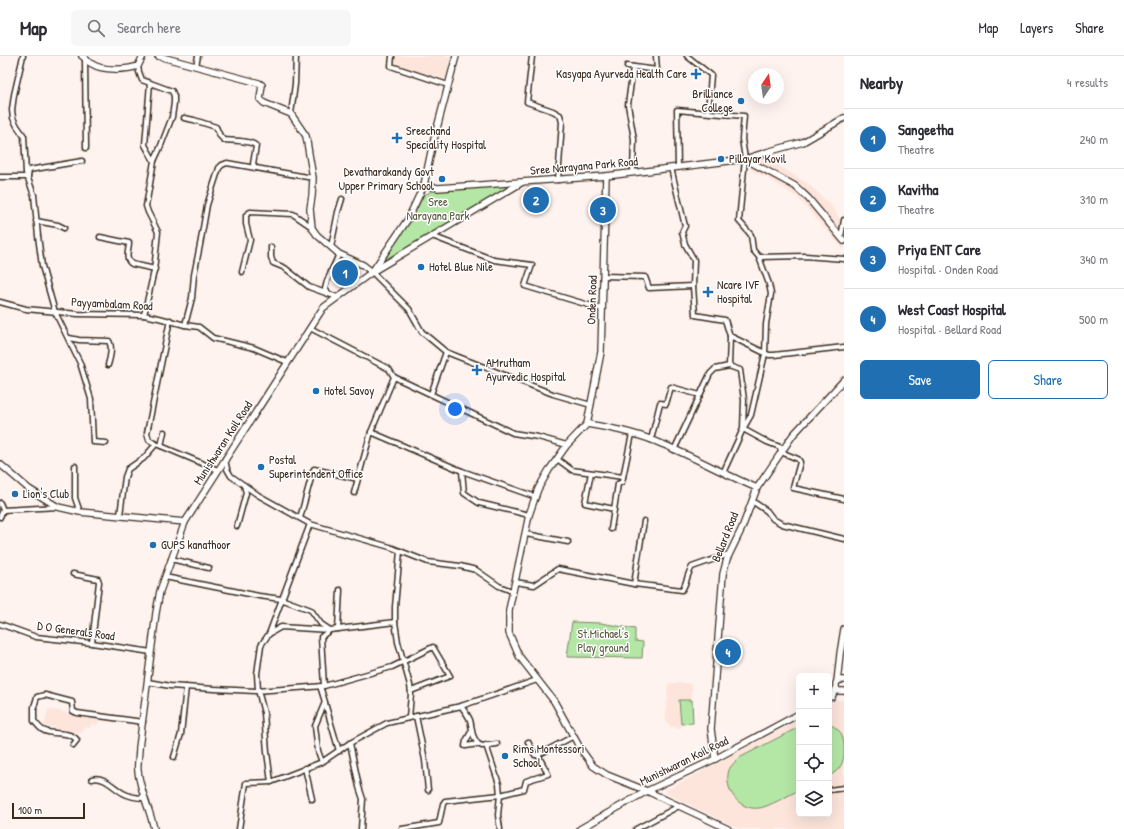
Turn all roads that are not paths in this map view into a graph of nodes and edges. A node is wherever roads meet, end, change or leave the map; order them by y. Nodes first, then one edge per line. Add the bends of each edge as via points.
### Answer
1 (23, 56) edge
2 (143, 56) edge
3 (158, 56) edge
4 (198, 56) edge
5 (296, 56) edge
6 (392, 56) edge
7 (456, 56) edge
8 (532, 56) edge
9 (656, 56) edge
10 (687, 56) edge
11 (83, 57) edge
12 (138, 66) junction
13 (196, 66) junction
14 (626, 66) dead end
15 (633, 67) junction
16 (150, 83) junction
17 (448, 85) junction
18 (708, 112) junction
19 (291, 114) junction
20 (184, 118) dead end
21 (844, 118) edge
22 (86, 148) dead end
23 (746, 159) junction
24 (82, 161) dead end
25 (154, 161) junction
26 (678, 167) junction
27 (256, 168) junction
28 (671, 168) junction
29 (634, 172) junction
30 (606, 176) junction
31 (0, 177) edge
32 (28, 177) junction
33 (313, 178) junction
34 (558, 180) junction
35 (521, 183) junction
36 (424, 185) junction
37 (342, 200) dead end
38 (844, 220) edge
39 (36, 221) junction
40 (64, 228) dead end
41 (312, 228) junction
42 (432, 236) junction
43 (100, 237) dead end
44 (842, 239) edge
45 (271, 247) dead end
46 (331, 247) junction
47 (339, 254) junction
48 (759, 257) junction
49 (844, 259) edge
50 (155, 269) junction
51 (242, 272) dead end
52 (372, 272) junction
53 (603, 276) junction
54 (693, 286) junction
55 (329, 294) junction
56 (337, 298) junction
57 (0, 302) edge
58 (602, 309) junction
59 (55, 312) junction
60 (144, 315) junction
61 (170, 320) junction
62 (185, 325) junction
63 (310, 328) junction
64 (730, 336) junction
65 (69, 338) junction
66 (844, 347) edge
67 (446, 352) junction
68 (765, 354) junction
69 (287, 362) junction
70 (108, 365) dead end
71 (729, 366) junction
72 (394, 377) junction
73 (844, 380) edge
74 (430, 394) junction
75 (700, 396) junction
76 (592, 405) junction
77 (588, 424) junction
78 (743, 429) junction
79 (164, 432) dead end
80 (371, 432) junction
81 (632, 434) junction
82 (651, 440) junction
83 (106, 443) dead end
84 (156, 444) junction
85 (567, 445) junction
86 (161, 446) junction
87 (674, 450) junction
88 (781, 452) junction
89 (225, 458) junction
90 (557, 459) junction
91 (0, 464) edge
92 (75, 466) dead end
93 (218, 470) junction
94 (462, 471) junction
95 (591, 473) junction
96 (723, 473) junction
97 (623, 477) junction
98 (358, 479) junction
99 (244, 485) junction
100 (756, 488) junction
101 (354, 492) dead end
102 (536, 497) junction
103 (844, 499) edge
104 (752, 501) junction
105 (0, 503) edge
106 (58, 507) junction
107 (614, 509) junction
108 (3, 510) junction
109 (80, 512) junction
110 (120, 515) junction
111 (529, 515) junction
112 (0, 517) edge
113 (300, 518) junction
114 (185, 522) junction
115 (644, 522) dead end
116 (310, 524) junction
117 (237, 526) dead end
118 (611, 529) dead end
119 (526, 534) junction
120 (844, 539) edge
121 (568, 542) dead end
122 (400, 551) junction
123 (729, 554) junction
124 (171, 559) junction
125 (209, 568) dead end
126 (73, 574) dead end
127 (165, 577) junction
128 (515, 582) junction
129 (634, 584) junction
130 (340, 590) dead end
131 (512, 591) junction
132 (281, 599) junction
133 (395, 622) junction
134 (0, 624) edge
135 (338, 629) junction
136 (844, 629) edge
137 (330, 630) junction
138 (269, 634) junction
139 (92, 643) junction
140 (151, 652) junction
141 (403, 662) junction
142 (537, 680) junction
143 (844, 680) edge
144 (148, 682) junction
145 (837, 682) junction
146 (322, 686) junction
147 (186, 687) junction
148 (258, 690) junction
149 (840, 691) edge
150 (411, 692) junction
151 (325, 702) junction
152 (461, 706) junction
153 (416, 716) junction
154 (796, 716) edge
155 (409, 718) junction
156 (142, 722) junction
157 (471, 732) junction
158 (574, 736) junction
159 (528, 742) dead end
160 (350, 743) junction
161 (478, 744) junction
162 (497, 744) dead end
163 (73, 745) dead end
164 (486, 745) junction
165 (339, 751) junction
166 (538, 755) junction
167 (174, 757) dead end
168 (715, 759) junction
169 (322, 762) junction
170 (306, 768) junction
171 (92, 779) dead end
172 (271, 782) junction
173 (844, 788) edge
174 (428, 790) dead end
175 (832, 790) edge
176 (647, 791) junction
177 (500, 795) junction
178 (145, 798) junction
179 (312, 799) dead end
180 (679, 806) junction
181 (154, 829) edge
182 (239, 829) edge
183 (361, 829) edge
184 (402, 829) edge
185 (500, 829) edge
186 (580, 829) edge
187 (636, 829) edge
188 (728, 829) edge

1 - 32 street via 12,110 13,118 24,136
2 - 12 main road
3 - 13 main road
4 - 13 street
5 - 19 street
6 - 17 street via 391,66
7 - 17 main road
8 - 34 street via 527,102 560,115 562,122
9 - 15 street via 657,70
10 - 18 street via 711,75
11 - 12 main road via 92,65 107,68
11 - 22 street
12 - 16 street via 142,80
13 - 19 main road via 259,83 262,85 260,99 264,103
14 - 15 street
15 - 29 street via 628,105 634,139
16 - 25 street via 145,145
16 - 25 street via 172,91 174,96 172,117
17 - 36 main road
18 - 23 street via 744,116 742,139
18 - 26 street via 677,110
19 - 33 main road via 306,136
20 - 27 street via 216,127 224,140 254,144 256,146 253,164
21 - 23 main road, Sree Narayana Park Road via 803,142
23 - 26 main road, Sree Narayana Park Road
23 - 44 main road via 795,186
23 - 48 street via 739,221 751,235 753,250
24 - 32 street via 29,170
25 - 50 street via 146,206 158,232
26 - 28 main road, Sree Narayana Park Road
27 - 33 street
27 - 62 street via 228,163 219,168 207,205 192,298
28 - 29 main road, Sree Narayana Park Road
28 - 54 street via 684,226 682,232 685,244 694,260
29 - 30 main road, Sree Narayana Park Road
30 - 34 main road, Sree Narayana Park Road
30 - 53 main road, Onden Road
31 - 32 street
32 - 39 street via 34,195
33 - 41 main road via 310,210
34 - 35 main road, Sree Narayana Park Road
35 - 36 main road, Sree Narayana Park Road via 438,188
35 - 42 main road, Munishwaran Koil Road
36 - 52 main road via 408,219
37 - 46 street
38 - 44 street
39 - 40 street
39 - 59 street via 42,266
41 - 46 main road
41 - 51 street via 293,214 250,212 246,215 250,240
42 - 52 main road, Munishwaran Koil Road
42 - 58 street via 494,260 532,266 525,286
43 - 50 street via 129,243 129,262
45 - 55 street via 273,263 285,268 310,287
46 - 47 main road
47 - 52 main road
47 - 55 street via 325,289
48 - 49 street via 805,256
48 - 68 street via 770,284 771,294
50 - 60 street
52 - 56 main road, Munishwaran Koil Road
52 - 67 street via 409,309 422,332
53 - 54 street via 644,277 650,288
53 - 58 main road, Onden Road
54 - 64 street via 696,315 725,320
55 - 56 street
56 - 63 main road, Munishwaran Koil Road via 323,308
57 - 59 street, Payyambalam Road via 26,309
58 - 76 main road, Onden Road via 601,352
59 - 60 street, Payyambalam Road
59 - 65 street
60 - 61 street, Payyambalam Road
61 - 62 street, Payyambalam Road
61 - 84 street via 147,433 149,440
62 - 69 street, Payyambalam Road via 199,327 213,338 254,348
63 - 69 main road, Munishwaran Koil Road
63 - 72 street via 389,369
64 - 68 street
64 - 71 street
65 - 70 street via 109,341 111,351
65 - 83 street via 91,399 93,442
66 - 68 street
67 - 74 street
67 - 76 street via 553,394
68 - 78 street via 751,415
69 - 89 main road, Munishwaran Koil Road
71 - 75 street via 712,370
71 - 78 street via 740,370 744,400
72 - 74 street
72 - 80 street
73 - 88 main road, Bellard Road via 793,435
74 - 85 street via 513,433
75 - 82 street via 671,387 666,404 660,403
75 - 87 street
76 - 77 main road, Onden Road
77 - 81 main road
77 - 85 main road
78 - 88 street via 780,447
78 - 96 street
79 - 86 street
80 - 94 street
80 - 98 street
81 - 82 main road
81 - 97 street
82 - 87 main road
84 - 86 street
84 - 110 street via 144,458 128,469
85 - 90 main road
86 - 93 street
87 - 96 main road
88 - 100 main road, Bellard Road
88 - 103 street via 800,462 793,488
89 - 93 main road, Munishwaran Koil Road
89 - 99 street via 231,476
90 - 95 street via 572,470
90 - 102 main road
91 - 106 main road via 29,489
92 - 109 street via 75,498
93 - 114 main road, Munishwaran Koil Road
94 - 102 street
94 - 111 street via 464,493 479,503
95 - 97 street
95 - 107 street via 585,503
96 - 100 main road
97 - 107 street via 622,482 618,484
98 - 101 street
98 - 113 street via 313,470
99 - 113 street
99 - 117 street via 246,493
100 - 104 main road, Bellard Road
102 - 111 main road
104 - 120 street via 782,524
104 - 123 main road, Bellard Road
105 - 108 street
106 - 108 street
106 - 109 main road
107 - 118 street
108 - 112 street
109 - 110 main road
110 - 114 main road
111 - 119 main road
113 - 116 street
114 - 124 main road, Munishwaran Koil Road
115 - 129 street
116 - 122 street
116 - 132 street
119 - 121 street
119 - 128 main road
122 - 131 street via 428,562 476,570
122 - 133 street
123 - 129 street via 692,567 682,590
123 - 168 main road, Bellard Road via 723,574 711,722
124 - 125 street
124 - 127 main road, Munishwaran Koil Road
126 - 139 street via 98,579 100,582
127 - 132 street
127 - 140 main road, Munishwaran Koil Road via 156,613
128 - 129 street via 534,585 558,569
128 - 131 main road
130 - 135 street
131 - 142 main road via 509,633 519,656
132 - 137 street via 311,610 321,624
132 - 138 street
133 - 135 street
133 - 141 street
134 - 139 street, D O Generals Road via 36,637
135 - 137 street
136 - 145 main road
137 - 138 street via 281,627
137 - 146 street via 321,637
138 - 148 street via 261,645 257,674
139 - 140 street, D O Generals Road
140 - 144 main road, Munishwaran Koil Road
141 - 146 street
141 - 150 street
141 - 150 street via 433,647 450,676
142 - 152 street
142 - 158 main road via 554,701
143 - 145 main road
144 - 147 street
144 - 156 main road, Munishwaran Koil Road
145 - 149 main road via 835,684
146 - 148 street
146 - 151 street
147 - 148 street
147 - 167 street via 181,734
148 - 172 street via 264,713
150 - 155 street
151 - 165 street
151 - 169 street via 315,726
152 - 153 street
152 - 157 street via 469,717
153 - 155 street
153 - 174 street
154 - 168 main road, Munishwaran Koil Road
155 - 160 street via 387,723
156 - 163 street via 77,713 73,711 72,702 45,695 37,697 34,720 43,731 74,737 77,740
156 - 178 main road, Munishwaran Koil Road via 138,770
157 - 161 street
157 - 161 street via 465,746
158 - 166 street
158 - 176 main road via 593,766 618,780
159 - 166 street
160 - 165 street
160 - 183 street via 363,799
161 - 164 street
162 - 164 street
164 - 177 street via 499,784
165 - 169 street
166 - 177 street via 548,774 526,781 524,789
168 - 176 main road, Munishwaran Koil Road
169 - 170 street
170 - 172 street
170 - 179 street
171 - 178 street via 101,779 124,793
172 - 182 street via 246,784
173 - 175 street
176 - 180 main road
176 - 186 main road, Munishwaran Koil Road
177 - 184 street via 445,802 439,823
177 - 185 street
178 - 181 main road, Munishwaran Koil Road
180 - 187 street
180 - 188 main road

